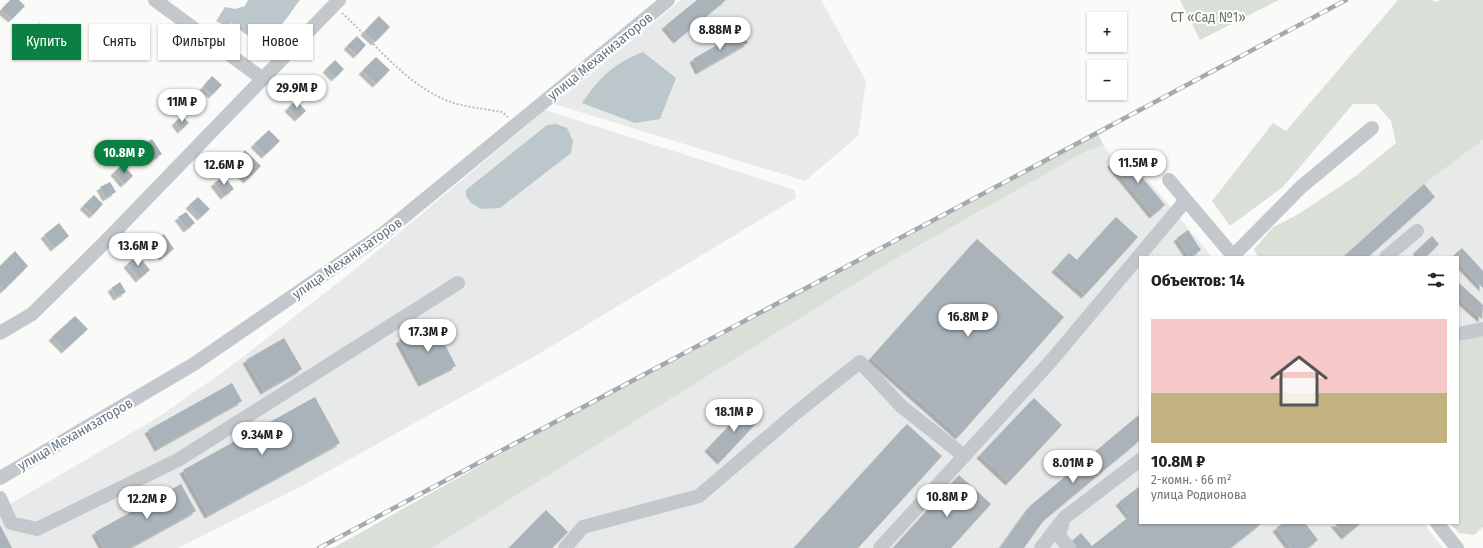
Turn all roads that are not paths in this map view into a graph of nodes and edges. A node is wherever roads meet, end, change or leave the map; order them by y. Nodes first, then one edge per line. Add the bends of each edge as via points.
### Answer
1 (155, 0) edge
2 (668, 0) edge
3 (336, 3) edge
4 (262, 79) junction
5 (1372, 128) dead end
6 (1169, 180) dead end
7 (1186, 200) junction
8 (1417, 231) dead end
9 (1139, 256) edge
10 (1139, 256) edge
11 (1233, 256) edge
12 (1387, 256) edge
13 (458, 283) dead end
14 (1483, 329) edge
15 (0, 333) edge
16 (1459, 334) edge
17 (964, 456) junction
18 (1139, 461) edge
19 (0, 478) edge
20 (0, 498) edge
21 (1064, 518) junction
22 (1438, 524) edge
23 (565, 548) edge
24 (880, 548) edge
25 (1041, 548) edge
26 (1069, 548) edge
27 (1457, 548) edge

1 - 4 street
2 - 19 street, улица Механизаторов via 384,233 194,364
3 - 4 street
4 - 15 street via 32,314
5 - 11 street via 1302,187
6 - 7 street
7 - 9 street
7 - 11 street
8 - 12 street
10 - 17 street via 1051,361
13 - 20 street via 178,460 37,529 11,523
14 - 16 street
17 - 23 street via 902,406 860,362 699,496 583,527
17 - 24 street
18 - 21 street
21 - 25 street
21 - 26 street via 1059,536
22 - 27 street

